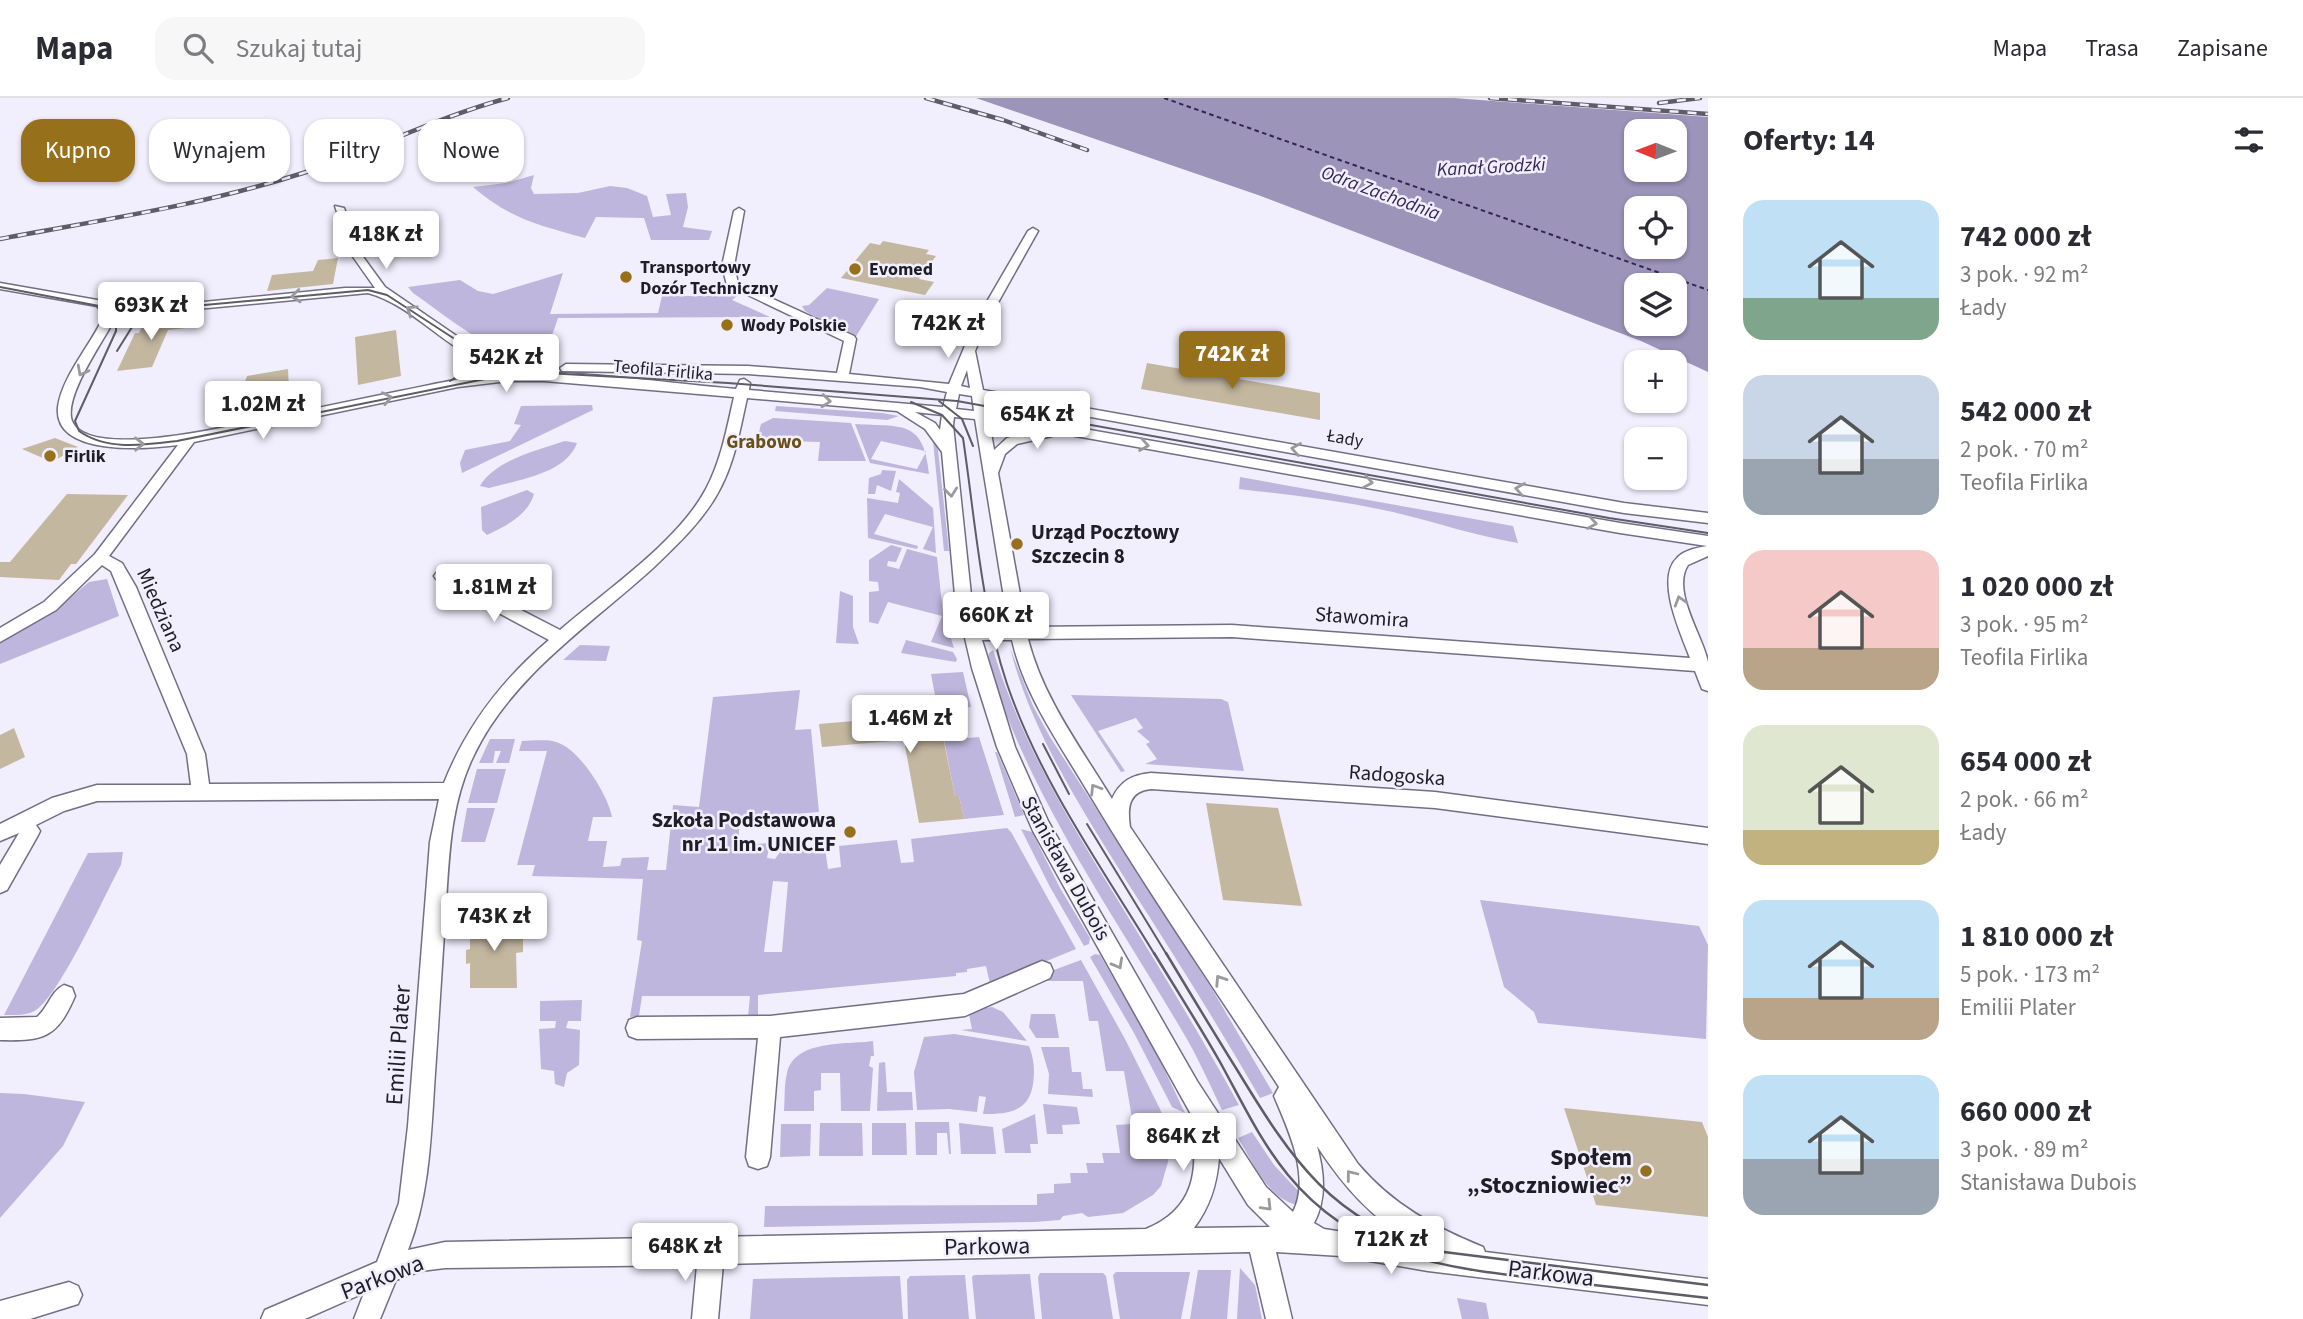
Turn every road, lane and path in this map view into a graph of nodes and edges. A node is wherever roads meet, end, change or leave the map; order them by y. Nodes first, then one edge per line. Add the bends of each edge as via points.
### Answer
1 (339, 208) dead end
2 (739, 211) dead end
3 (1033, 231) dead end
4 (359, 260) junction
5 (0, 286) edge
6 (332, 292) junction
7 (388, 295) junction
8 (101, 304) junction
9 (158, 310) junction
10 (102, 332) junction
11 (972, 343) junction
12 (474, 353) junction
13 (748, 370) junction
14 (842, 377) junction
15 (458, 383) junction
16 (954, 388) junction
17 (976, 392) junction
18 (741, 394) junction
19 (879, 405) junction
20 (948, 411) junction
21 (981, 415) junction
22 (1085, 435) junction
23 (190, 438) junction
24 (947, 452) junction
25 (992, 481) junction
26 (1708, 518) edge
27 (1708, 541) edge
28 (1708, 551) edge
29 (100, 558) junction
30 (442, 576) dead end
31 (1019, 633) junction
32 (971, 634) junction
33 (0, 636) edge
34 (562, 639) junction
35 (1701, 665) junction
36 (1708, 684) edge
37 (449, 791) junction
38 (201, 792) junction
39 (1121, 830) junction
40 (30, 831) dead end
41 (0, 833) edge
42 (1708, 836) edge
43 (0, 884) edge
44 (1042, 971) dead end
45 (64, 996) dead end
46 (770, 1027) junction
47 (637, 1028) dead end
48 (0, 1029) edge
49 (1257, 1037) junction
50 (1189, 1089) junction
51 (758, 1157) dead end
52 (1295, 1229) junction
53 (1260, 1239) junction
54 (1135, 1243) junction
55 (1341, 1243) junction
56 (711, 1252) junction
57 (388, 1270) junction
58 (1531, 1271) junction
59 (1708, 1292) edge
60 (69, 1295) dead end
61 (0, 1314) edge
62 (274, 1319) edge
63 (367, 1319) edge
64 (705, 1319) edge
65 (1279, 1319) edge

1 - 4 street
2 - 14 street via 728,266 733,285 850,339
3 - 11 street, Stanisława Dubois via 989,304
4 - 6 street via 355,283
4 - 7 street
5 - 8 street
6 - 7 street via 366,290
6 -> 9 street
12 -> 7 street, Teofila Firlika
8 - 9 street
8 - 10 street, Teofila Firlika via 109,314
9 - 10 street via 127,316
10 -> 23 street, Teofila Firlika via 65,405 69,427 89,438 120,444
11 - 16 street, Stanisława Dubois
11 - 17 street, Stanisława Dubois
12 - 13 street, Teofila Firlika via 534,368
12 - 15 street via 485,362 485,369
13 - 14 street, Teofila Firlika
13 - 18 street, Teofila Firlika
14 - 16 street, Teofila Firlika
15 - 18 street, Teofila Firlika via 530,376
23 -> 15 street, Teofila Firlika
16 - 17 street, Teofila Firlika
16 - 20 street, Stanisława Dubois
17 - 21 street, Stanisława Dubois
26 -> 17 street, Łady via 1624,508
18 -> 19 street, Teofila Firlika
18 - 34 street, Emilii Plater via 719,475 703,506 659,553
19 - 20 street, Teofila Firlika
19 - 24 street, Teofila Firlika via 926,423
20 - 21 street, Teofila Firlika
20 - 24 street, Stanisława Dubois
21 - 22 street, Łady
21 - 25 street, Stanisława Dubois
22 - 25 street, Łady via 1041,433 1014,439 997,455
22 -> 27 street, Łady
23 - 29 street
24 -> 32 street, Stanisława Dubois
25 - 31 street, Stanisława Dubois
35 -> 28 street via 1675,577 1685,558
29 - 33 street via 61,597
29 - 38 street, Miedziana via 117,567 128,587 196,754
30 - 34 street
31 - 32 street
31 - 35 street, Sławomira via 1261,633
39 -> 31 street, Stanisława Dubois via 1041,698
32 -> 50 street, Stanisława Dubois via 992,710 1028,802
34 - 37 street, Emilii Plater via 510,687 482,721 463,752
35 - 36 street
37 - 38 street
37 - 57 street, Emilii Plater via 433,910 416,1173 408,1214
38 - 41 street via 80,796
39 - 42 street, Radogoska via 1119,805 1129,786 1141,781 1435,800
49 -> 39 street, Stanisława Dubois
40 - 43 street
44 - 46 street via 965,1005
45 - 48 street via 47,1026
46 - 47 street
46 - 51 street
49 - 52 street, Stanisława Dubois via 1290,1103 1308,1158 1311,1204
58 -> 49 street, Stanisława Dubois via 1462,1252 1384,1209 1343,1165
50 -> 52 street, Stanisława Dubois via 1247,1183
50 - 54 street, Stanisława Dubois via 1209,1154 1200,1196 1187,1217 1170,1231
52 - 53 street
52 - 55 street, Stanisława Dubois
53 - 54 street, Parkowa
53 - 55 street, Parkowa
53 - 65 street
54 - 56 street, Parkowa
55 - 58 street, Parkowa
56 - 57 street, Parkowa via 445,1255
56 - 64 street
57 - 62 street, Parkowa
57 - 63 street, Emilii Plater
58 - 59 street, Parkowa
60 - 61 street

